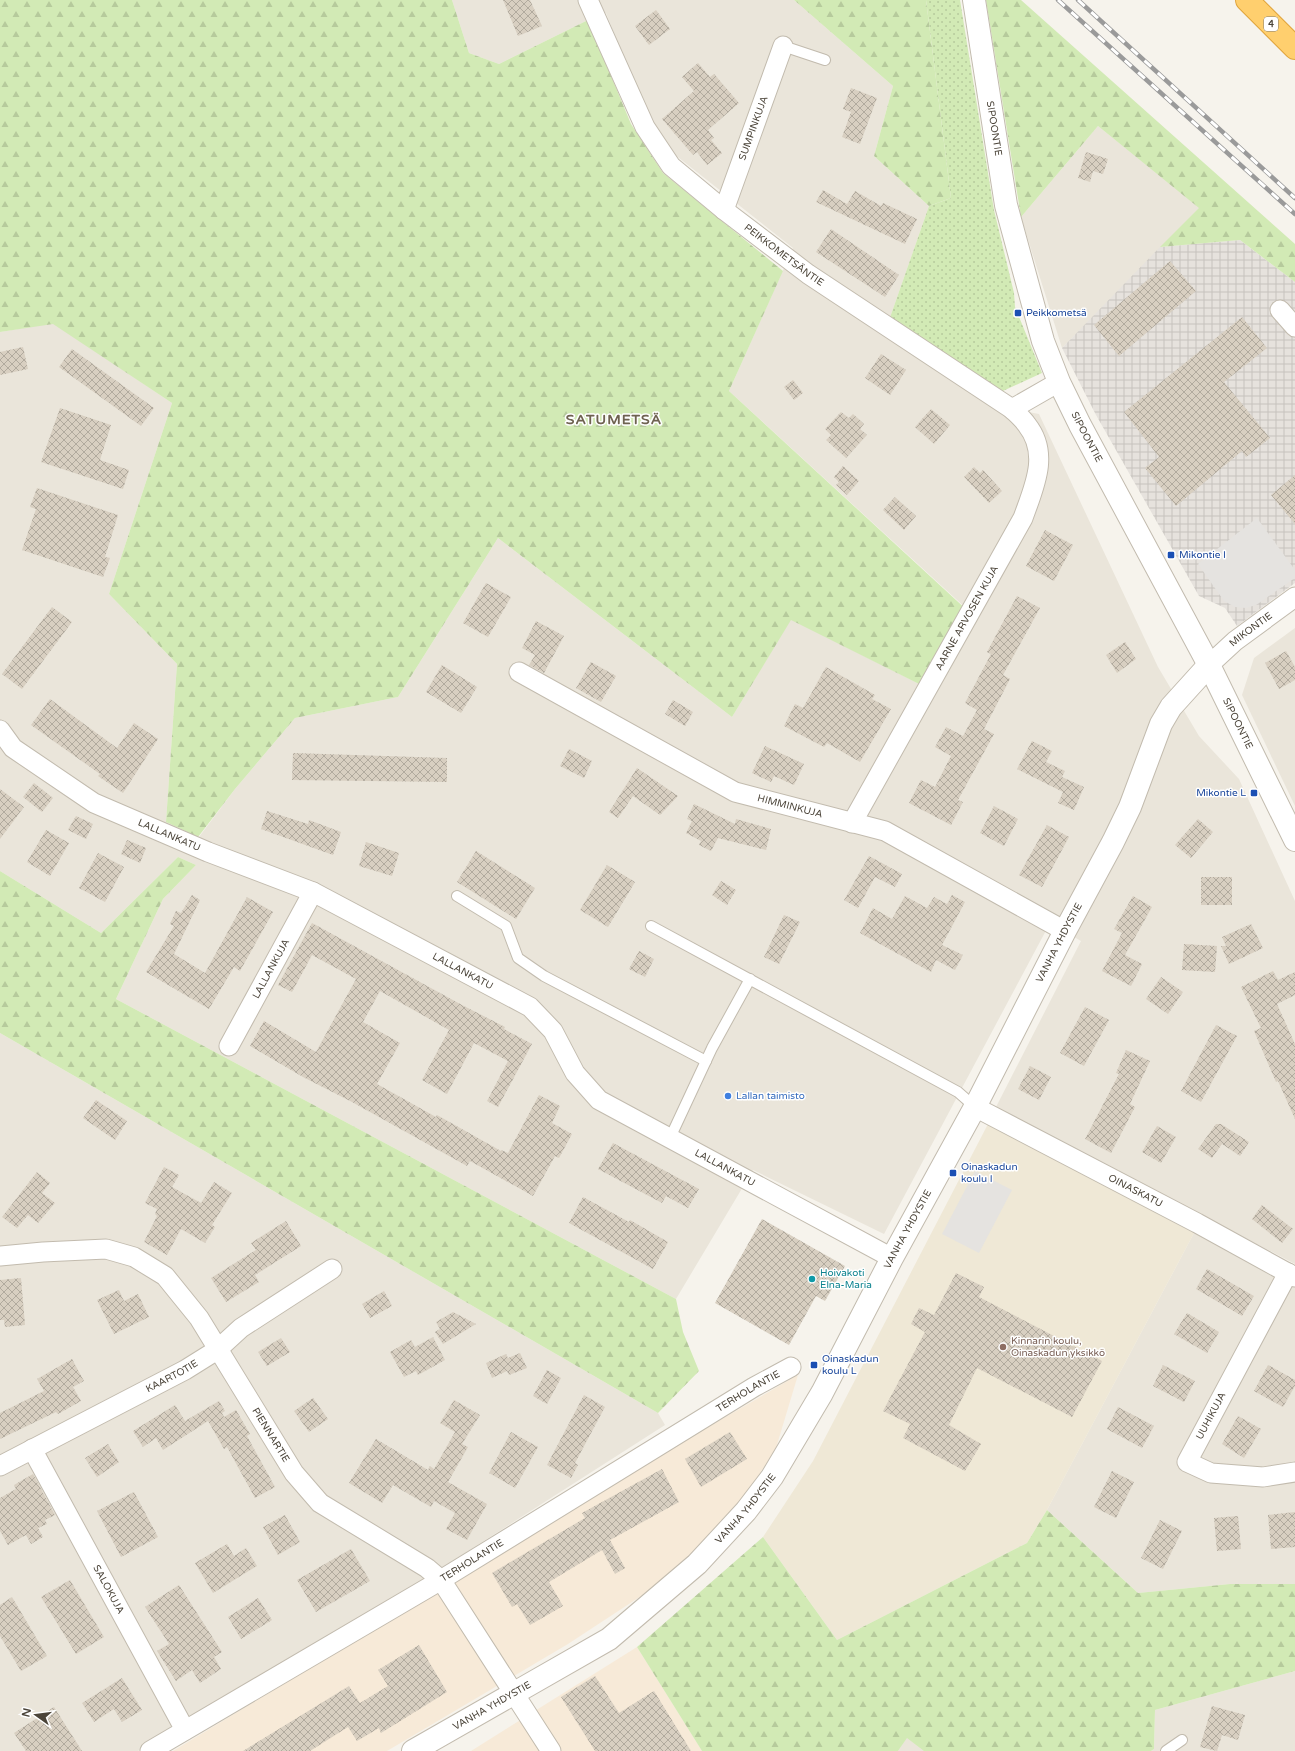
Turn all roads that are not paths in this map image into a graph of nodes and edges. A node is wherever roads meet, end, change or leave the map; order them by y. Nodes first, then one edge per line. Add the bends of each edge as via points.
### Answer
1 (588, 0) edge
2 (974, 0) edge
3 (1246, 0) edge
4 (783, 46) joint
5 (1295, 48) edge
6 (825, 60) dead end
7 (724, 210) junction
8 (1280, 310) dead end
9 (1295, 327) edge
10 (1059, 382) junction
11 (1012, 409) junction
12 (1295, 598) edge
13 (1209, 665) junction
14 (519, 672) dead end
15 (0, 730) edge
16 (852, 823) junction
17 (1295, 840) edge
18 (313, 892) junction
19 (457, 896) dead end
20 (651, 926) dead end
21 (1065, 931) junction
22 (750, 979) junction
23 (229, 1046) dead end
24 (706, 1061) junction
25 (975, 1107) junction
26 (670, 1138) junction
27 (0, 1256) edge
28 (892, 1258) junction
29 (332, 1269) dead end
30 (1291, 1275) edge
31 (217, 1350) junction
32 (791, 1366) dead end
33 (32, 1449) junction
34 (0, 1466) edge
35 (1295, 1472) edge
36 (441, 1580) junction
37 (514, 1694) junction
38 (184, 1730) junction
39 (1182, 1740) dead end
40 (150, 1751) edge
41 (413, 1751) edge
42 (551, 1751) edge
43 (1166, 1751) edge

1 - 7 street, PEIKKOMETSÄNTIE via 645,127 671,166
2 - 10 street, SIPOONTIE via 1006,205 1043,342
3 - 5 highway, 4
4 - 6 lane
4 - 7 street, SUMPINKUJA
7 - 11 street, PEIKKOMETSÄNTIE via 808,274
8 - 9 street
10 - 11 street
10 - 13 street, SIPOONTIE
11 - 16 street, AARNE ARVOSEN KUJA via 1028,426 1039,449 1038,475 1023,518
12 - 13 street, MIKONTIE via 1235,641
13 - 17 street, SIPOONTIE
13 - 21 street, VANHA YHDYSTIE via 1171,707 1161,724 1130,807
14 - 16 street, HIMMINKUJA via 735,792
15 - 18 street, LALLANKATU via 13,748 94,803 208,852
16 - 21 street, HIMMINKUJA via 885,831
18 - 23 street, LALLANKUJA
18 - 26 street, LALLANKATU via 530,1007 553,1031 575,1073 599,1100
19 - 24 lane via 506,926 518,958 544,976
20 - 22 lane
21 - 25 street, VANHA YHDYSTIE
22 - 24 lane
22 - 25 lane via 958,1092
24 - 26 lane
25 - 28 street, VANHA YHDYSTIE
25 - 30 street, OINASKATU
26 - 28 street, LALLANKATU
27 - 31 street, PIENNARTIE via 106,1249 134,1257 165,1276 199,1318
28 - 37 street, VANHA YHDYSTIE via 822,1393 772,1477 746,1511 697,1564 609,1639
29 - 31 street, KAARTOTIE via 241,1328
30 - 35 street, UUHIKUJA via 1187,1462 1211,1473 1263,1477
31 - 33 street, KAARTOTIE via 185,1370
31 - 36 street, PIENNARTIE via 238,1379 294,1472 320,1503 427,1568
32 - 36 street, TERHOLANTIE
33 - 34 street, KAARTOTIE
33 - 38 street, SALOKUJA
36 - 37 street, PIENNARTIE
36 - 38 street, TERHOLANTIE
37 - 41 street, VANHA YHDYSTIE
37 - 42 street, PIENNARTIE
38 - 40 street, TERHOLANTIE
39 - 43 lane

